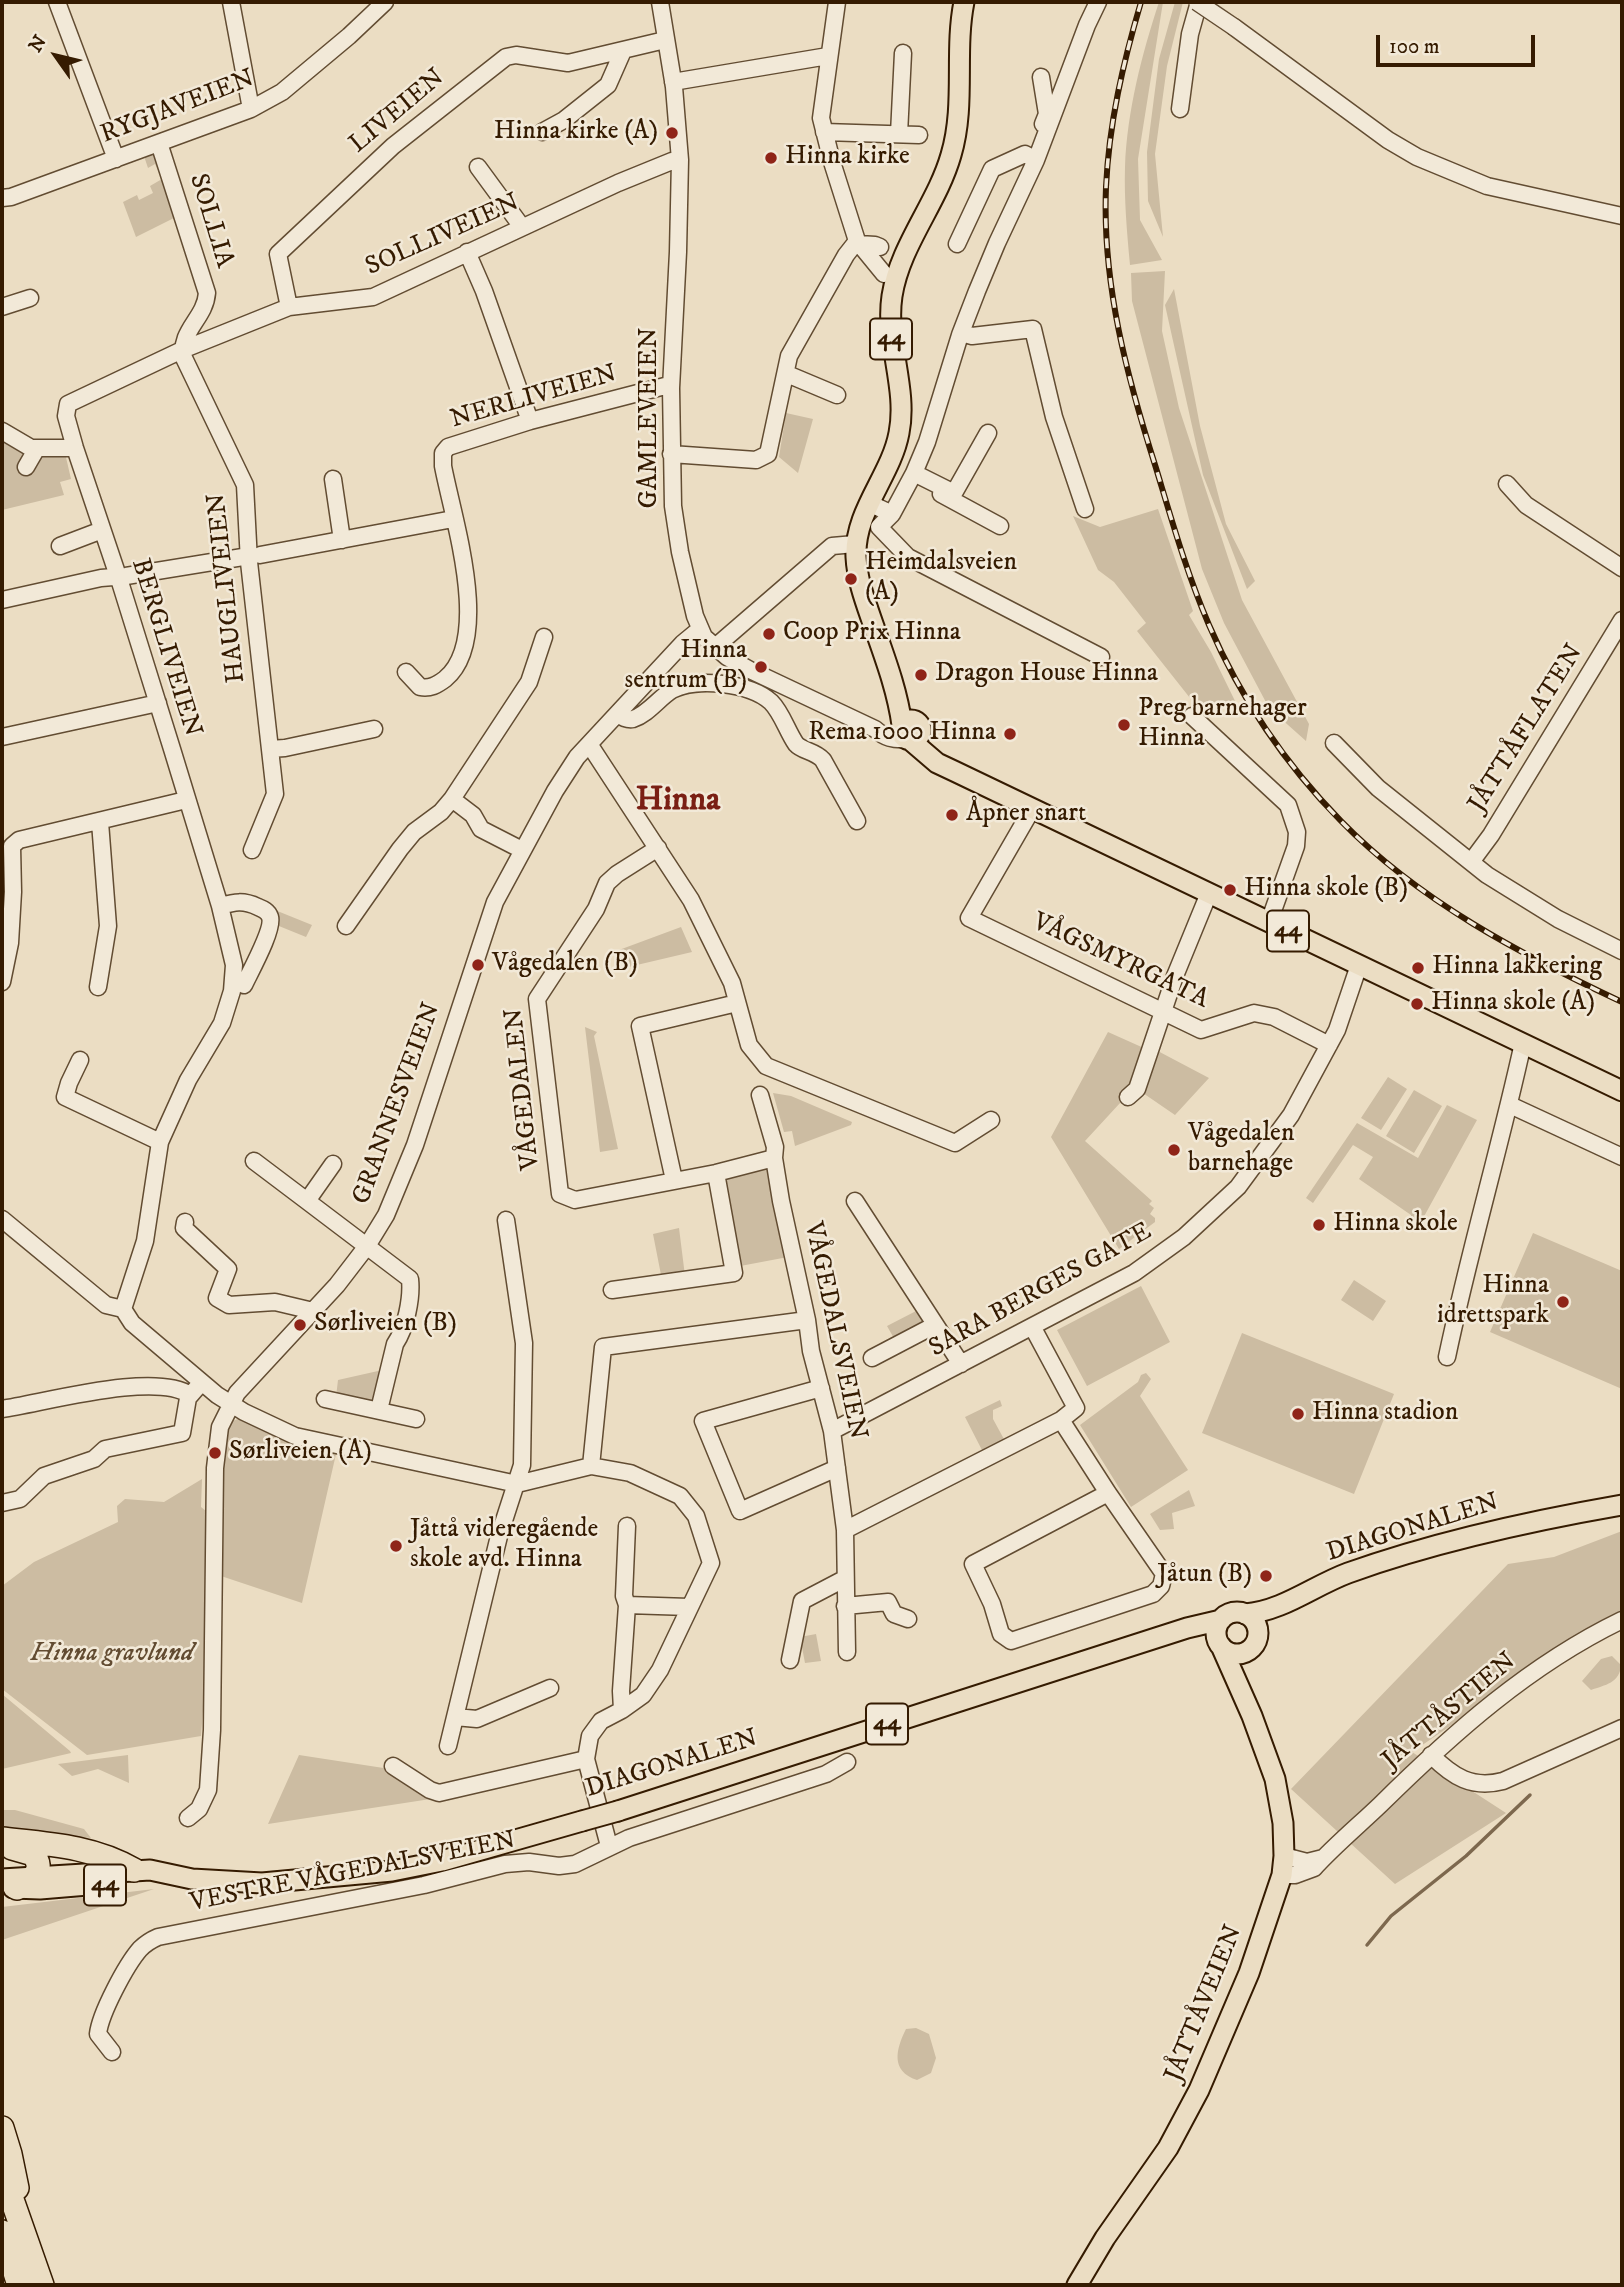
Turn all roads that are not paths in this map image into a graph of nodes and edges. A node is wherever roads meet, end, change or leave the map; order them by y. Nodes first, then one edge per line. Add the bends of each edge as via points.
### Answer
1 (57, 2) edge
2 (231, 2) edge
3 (385, 2) edge
4 (660, 2) edge
5 (837, 2) edge
6 (964, 2) edge
7 (1092, 2) edge
8 (1098, 2) edge
9 (1198, 2) edge
10 (1087, 25) junction
11 (665, 40) junction
12 (623, 51) junction
13 (903, 53) dead end
14 (828, 56) junction
15 (1041, 77) dead end
16 (673, 82) junction
17 (251, 109) junction
18 (1180, 109) dead end
19 (542, 132) dead end
20 (824, 132) junction
21 (899, 134) junction
22 (919, 135) dead end
23 (159, 143) junction
24 (116, 159) junction
25 (680, 160) junction
26 (1036, 160) junction
27 (478, 167) dead end
28 (2, 198) edge
29 (1622, 216) edge
30 (522, 227) junction
31 (858, 243) junction
32 (957, 244) dead end
33 (880, 247) dead end
34 (467, 252) junction
35 (884, 274) dead end
36 (30, 298) dead end
37 (2, 307) edge
38 (289, 307) junction
39 (961, 333) junction
40 (183, 350) junction
41 (787, 374) junction
42 (671, 388) junction
43 (837, 395) dead end
44 (68, 404) joint
45 (530, 421) junction
46 (2, 431) edge
47 (988, 433) dead end
48 (37, 448) junction
49 (75, 448) junction
50 (671, 454) junction
51 (26, 467) dead end
52 (913, 476) junction
53 (333, 479) dead end
54 (1507, 484) dead end
55 (869, 503) junction
56 (1086, 509) dead end
57 (892, 514) junction
58 (453, 519) junction
59 (1000, 526) dead end
60 (96, 535) junction
61 (342, 540) junction
62 (855, 544) junction
63 (60, 546) dead end
64 (254, 555) junction
65 (1622, 568) edge
66 (117, 575) junction
67 (2, 600) edge
68 (1622, 620) edge
69 (700, 629) junction
70 (544, 637) dead end
71 (714, 648) junction
72 (1101, 657) dead end
73 (406, 672) dead end
74 (792, 689) junction
75 (158, 703) junction
76 (773, 706) junction
77 (617, 715) junction
78 (1192, 716) dead end
79 (374, 729) dead end
80 (909, 730) junction
81 (2, 737) edge
82 (1334, 743) dead end
83 (589, 744) junction
84 (270, 749) junction
85 (453, 799) junction
86 (186, 800) junction
87 (1032, 809) junction
88 (857, 821) dead end
89 (100, 822) junction
90 (658, 848) junction
91 (252, 850) dead end
92 (522, 850) junction
93 (1471, 862) junction
94 (1209, 893) junction
95 (220, 906) junction
96 (1269, 922) junction
97 (346, 926) dead end
98 (1622, 951) edge
99 (1366, 968) junction
100 (2, 982) edge
101 (244, 985) dead end
102 (98, 987) dead end
103 (737, 1003) junction
104 (1163, 1012) junction
105 (1523, 1043) junction
106 (1329, 1045) junction
107 (80, 1060) dead end
108 (1622, 1091) edge
109 (760, 1095) dead end
110 (1128, 1097) dead end
111 (1510, 1105) junction
112 (991, 1120) dead end
113 (160, 1142) junction
114 (1622, 1157) edge
115 (774, 1158) junction
116 (254, 1161) dead end
117 (333, 1164) dead end
118 (716, 1173) junction
119 (674, 1180) junction
120 (307, 1200) junction
121 (855, 1200) dead end
122 (2, 1219) edge
123 (506, 1220) dead end
124 (185, 1222) dead end
125 (367, 1246) junction
126 (612, 1290) dead end
127 (123, 1309) junction
128 (313, 1311) junction
129 (807, 1320) junction
130 (935, 1325) junction
131 (1033, 1328) junction
132 (872, 1357) dead end
133 (1447, 1357) dead end
134 (961, 1364) junction
135 (821, 1388) junction
136 (195, 1389) junction
137 (325, 1399) dead end
138 (230, 1404) junction
139 (2, 1409) edge
140 (380, 1410) junction
141 (416, 1419) dead end
142 (1061, 1420) junction
143 (832, 1431) junction
144 (591, 1466) junction
145 (837, 1468) junction
146 (517, 1484) junction
147 (1108, 1493) junction
148 (2, 1503) edge
149 (1622, 1504) edge
150 (627, 1526) dead end
151 (845, 1530) junction
152 (844, 1579) junction
153 (1302, 1595) junction
154 (627, 1605) junction
155 (845, 1606) junction
156 (689, 1607) junction
157 (1245, 1614) junction
158 (908, 1619) dead end
159 (1221, 1620) junction
160 (1622, 1620) edge
161 (1156, 1638) junction
162 (1220, 1644) junction
163 (1254, 1644) junction
164 (847, 1652) dead end
165 (790, 1660) dead end
166 (550, 1688) dead end
167 (622, 1710) junction
168 (1252, 1716) junction
169 (455, 1717) junction
170 (1622, 1728) edge
171 (449, 1746) dead end
172 (1431, 1755) junction
173 (586, 1759) junction
174 (847, 1762) dead end
175 (394, 1766) dead end
176 (188, 1818) dead end
177 (2, 1839) edge
178 (2, 1845) edge
179 (609, 1846) junction
180 (1283, 1865) junction
181 (134, 1870) junction
182 (192, 1879) junction
183 (14, 1883) edge
184 (112, 2052) dead end
185 (2, 2128) edge
186 (2, 2171) edge
187 (12, 2229) edge
188 (19, 2285) edge
189 (42, 2285) edge
190 (1077, 2285) edge

1 - 24 street
2 - 17 street
3 - 17 street, RYGJAVEIEN via 282,92
4 - 11 street, GAMLEVEIEN
5 - 14 street
6 - 55 main road, 44 via 952,151 900,266 892,295 890,327 900,430
7 - 10 street
8 - 10 street
9 - 18 street
9 - 29 street, bridge via 1417,157 1487,186
10 - 26 street
11 - 12 street, LIVEIEN
11 - 16 street, GAMLEVEIEN
12 - 19 street via 608,85
12 - 38 street, LIVEIEN via 568,63 516,55 484,73 360,175 278,254
13 - 21 street
14 - 16 street
14 - 20 street via 827,101 821,118
15 - 26 street via 1047,114
16 - 25 street, GAMLEVEIEN
17 - 23 street, RYGJAVEIEN
20 - 21 street
20 - 31 street
21 - 22 street
23 - 24 street, RYGJAVEIEN
23 - 40 street, SOLLIA via 207,293
24 - 28 street, RYGJAVEIEN
25 - 30 street, SOLLIVEIEN
25 - 42 street, GAMLEVEIEN
26 - 32 street via 1026,154 992,169
26 - 39 street
27 - 30 street
30 - 34 street, SOLLIVEIEN
31 - 33 street
31 - 35 street
31 - 41 street via 846,255 802,331 789,356
34 - 38 street, SOLLIVEIEN via 373,297
34 - 45 street
36 - 37 street
38 - 40 street, SOLLIVEIEN
39 - 52 street
39 - 56 street via 972,336 1033,329 1054,417
40 - 44 street, SOLLIVEIEN
40 - 64 street, HAUGLIVEIEN via 245,485
41 - 43 street
41 - 50 street via 770,456 756,460
42 - 45 street, NERLIVEIEN
42 - 50 street, GAMLEVEIEN
44 - 49 street, BERGLIVEIEN via 66,416
45 - 58 street, NERLIVEIEN via 448,447 443,453
46 - 48 street
47 - 52 street via 954,493
48 - 49 street
48 - 51 street
49 - 60 street, BERGLIVEIEN
50 - 69 street, GAMLEVEIEN via 678,541
52 - 57 street
52 - 59 street
53 - 61 street
54 - 65 street via 1526,505
55 - 57 street
55 - 62 main road, 44
57 - 72 street via 878,527 908,557
58 - 61 street
58 - 73 street, NERLIVEIEN via 470,613 463,650 450,675 432,687 420,687
60 - 63 street
60 - 66 street, BERGLIVEIEN
61 - 64 street
62 - 71 street via 832,546
62 - 80 main road, 44 via 859,581
64 - 66 street
64 - 84 street, HAUGLIVEIEN
66 - 67 street
66 - 75 street, BERGLIVEIEN
68 - 93 street, JÅTTÅFLATEN
69 - 71 street, GAMLEVEIEN
69 - 77 street, GRANNESVEIEN
70 - 85 street via 529,682
71 - 74 street, GAMLEVEIEN
74 - 76 street
74 - 80 street, GAMLEVEIEN via 875,729
75 - 81 street
75 - 86 street, BERGLIVEIEN
76 - 77 street via 736,686 696,684 674,689 633,719
76 - 88 street via 798,747 823,760
77 - 83 street, GRANNESVEIEN
78 - 96 street via 1288,805 1297,832 1296,846
79 - 84 street
80 - 87 main road, 44 via 954,771
82 - 93 street via 1378,788
83 - 90 street
83 - 92 street, GRANNESVEIEN via 562,779
84 - 91 street, HAUGLIVEIEN via 275,794
85 - 92 street via 473,815 481,829
85 - 97 street via 414,832
86 - 89 street
86 - 95 street, BERGLIVEIEN
87 - 94 main road, 44
87 - 104 street, VÅGSMYRGATA via 969,918
89 - 100 street via 12,846 10,943
89 - 102 street via 108,926
90 - 103 street via 706,927
90 - 119 street, VÅGEDALEN via 607,883 596,909 538,995 537,1004 560,1194 575,1200
92 - 125 street, GRANNESVEIEN via 495,902 415,1145 390,1206
93 - 98 street via 1558,919
94 - 96 main road, 44
94 - 104 street
95 - 101 street via 245,901 270,914 270,926 247,960
95 - 113 street, BERGLIVEIEN via 234,965 228,1009
96 - 99 main road, 44
99 - 105 main road, 44
99 - 106 street, SARA BERGES GATE
103 - 112 street via 749,1045 766,1066 955,1143
103 - 119 street via 639,1026
104 - 106 street, VÅGSMYRGATA via 1200,1030 1254,1013 1274,1017
104 - 110 street via 1137,1089
105 - 108 main road, 44
105 - 111 street
106 - 131 street, SARA BERGES GATE via 1291,1115 1238,1187 1147,1265
107 - 113 street via 65,1097
109 - 115 street, VÅGEDALSVEIEN
111 - 114 street
111 - 133 street
113 - 127 street, BERGLIVEIEN via 145,1241
115 - 118 street, VÅGEDALEN
115 - 129 street, VÅGEDALSVEIEN
116 - 120 street
117 - 120 street
118 - 119 street, VÅGEDALEN
118 - 126 street via 734,1273
120 - 125 street
121 - 130 street
122 - 127 street via 106,1305
123 - 146 street via 524,1343 522,1465
124 - 128 street via 192,1238 228,1269 218,1298 229,1304 273,1301
125 - 128 street, GRANNESVEIEN
125 - 140 street via 407,1275 411,1289
127 - 136 street
128 - 138 street, GRANNESVEIEN via 256,1369
129 - 135 street, VÅGEDALSVEIEN
129 - 144 street via 603,1347
130 - 132 street
130 - 134 street
131 - 134 street, SARA BERGES GATE
131 - 142 street via 1076,1408
134 - 143 street, SARA BERGES GATE
135 - 143 street, VÅGEDALSVEIEN
135 - 145 street via 704,1420 740,1511
136 - 138 street
136 - 139 street via 117,1386
136 - 148 street via 182,1433 104,1449 94,1459 44,1476 20,1499
137 - 140 street
138 - 146 street via 295,1436
138 - 176 street, GRANNESVEIEN via 220,1427 215,1468 208,1790 199,1809
140 - 141 street
142 - 147 street
142 - 151 street
143 - 145 street, VÅGEDALSVEIEN
144 - 146 street
144 - 156 street via 630,1473 680,1496 696,1516 711,1563
145 - 151 street, VÅGEDALSVEIEN
146 - 169 street via 499,1536
147 - 147 street via 1164,1574 1161,1586 1153,1594 1011,1642 1001,1634 973,1564
149 - 153 main road, DIAGONALEN / 44 via 1464,1537 1348,1573
150 - 154 street
151 - 152 street, VÅGEDALSVEIEN
152 - 155 street, VÅGEDALSVEIEN
152 - 165 street via 802,1601
153 - 157 main road, DIAGONALEN / 44 via 1272,1610
153 - 163 main road, DIAGONALEN / 44
154 - 156 street
154 - 167 street
155 - 158 street via 888,1602 894,1614
155 - 164 street, VÅGEDALSVEIEN
156 - 167 street via 660,1670 643,1695
157 - 159 main road, 44 via 1232,1613
157 - 163 main road via 1254,1622
159 - 161 main road, DIAGONALEN / 44
159 - 162 main road via 1217,1631
160 - 172 street, JÅTTÅSTIEN via 1523,1679
161 - 162 main road, DIAGONALEN / 44 via 1191,1637
161 - 182 main road, DIAGONALEN / 44, bridge via 618,1811 442,1861 392,1871 262,1883
162 - 163 main road, 44 via 1235,1654
162 - 168 main road, JÅTTÅVEIEN
163 - 168 main road, JÅTTÅVEIEN via 1245,1663
166 - 169 street via 477,1719
167 - 173 street via 594,1728
168 - 180 main road, JÅTTÅVEIEN via 1275,1779 1283,1823
169 - 171 street
170 - 172 street via 1492,1784 1457,1778
172 - 180 street, JÅTTÅSTIEN via 1307,1872
173 - 175 street via 439,1793
173 - 179 street
174 - 179 street, VESTRE VÅGEDALSVEIEN
177 - 181 highway via 76,1847
178 - 183 highway via 33,1854 39,1864
179 - 184 street, VESTRE VÅGEDALSVEIEN via 575,1864 505,1864 424,1885 158,1937 132,1960 100,2021 98,2034
180 - 190 main road, JÅTTÅVEIEN via 1249,1973 1195,2099
181 - 182 main road, DIAGONALEN / 44
181 - 183 main road, DIAGONALEN / 44
182 - 183 main road, DIAGONALEN / 44 via 40,1889
185 - 187 highway via 10,2154
186 - 187 highway
187 - 188 highway
187 - 189 highway

